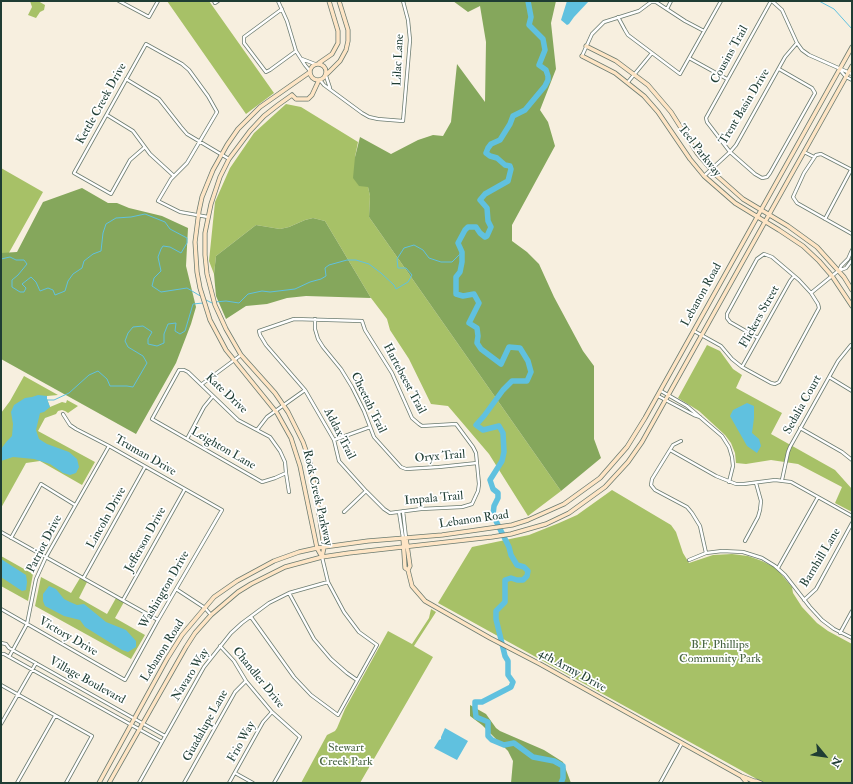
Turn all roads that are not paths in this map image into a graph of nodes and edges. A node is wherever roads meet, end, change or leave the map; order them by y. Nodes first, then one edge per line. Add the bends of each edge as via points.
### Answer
1 (119, 1) edge
2 (158, 1) edge
3 (278, 1) edge
4 (329, 1) edge
5 (339, 1) edge
6 (403, 1) edge
7 (671, 1) edge
8 (720, 1) edge
9 (771, 1) edge
10 (282, 9) junction
11 (667, 9) junction
12 (618, 17) junction
13 (704, 31) junction
14 (797, 44) junction
15 (586, 46) junction
16 (852, 47) edge
17 (296, 51) junction
18 (652, 53) junction
19 (582, 56) joint
20 (689, 58) junction
21 (301, 59) junction
22 (317, 64) junction
23 (852, 66) edge
24 (779, 69) junction
25 (840, 70) junction
26 (310, 71) junction
27 (850, 73) edge
28 (634, 74) junction
29 (326, 75) junction
30 (846, 77) junction
31 (126, 79) junction
32 (727, 79) junction
33 (319, 80) junction
34 (852, 80) edge
35 (628, 82) junction
36 (288, 87) junction
37 (330, 89) junction
38 (292, 95) junction
39 (273, 97) junction
40 (278, 105) junction
41 (107, 115) junction
42 (684, 131) junction
43 (674, 136) junction
44 (199, 141) junction
45 (145, 147) junction
46 (795, 148) junction
47 (730, 152) junction
48 (804, 152) junction
49 (221, 154) junction
50 (814, 157) junction
51 (229, 159) junction
52 (711, 170) junction
53 (852, 170) edge
54 (174, 176) junction
55 (704, 176) junction
56 (761, 210) junction
57 (198, 215) junction
58 (770, 215) junction
59 (208, 217) junction
60 (757, 217) junction
61 (825, 219) junction
62 (766, 222) junction
63 (852, 234) edge
64 (852, 250) edge
65 (852, 260) edge
66 (838, 271) junction
67 (724, 276) junction
68 (794, 276) junction
69 (832, 276) junction
70 (721, 281) junction
71 (730, 284) junction
72 (852, 290) edge
73 (811, 293) junction
74 (852, 306) edge
75 (314, 319) junction
76 (694, 331) junction
77 (702, 335) junction
78 (758, 338) junction
79 (851, 345) dead end
80 (241, 355) junction
81 (234, 360) junction
82 (742, 367) junction
83 (828, 377) junction
84 (202, 384) junction
85 (305, 390) junction
86 (660, 391) junction
87 (852, 391) edge
88 (213, 396) junction
89 (658, 396) junction
90 (668, 396) junction
91 (666, 400) junction
92 (283, 405) junction
93 (275, 411) junction
94 (63, 414) dead end
95 (701, 417) junction
96 (152, 419) joint
97 (370, 427) junction
98 (800, 428) junction
99 (257, 430) junction
100 (187, 439) junction
101 (334, 440) junction
102 (681, 441) dead end
103 (110, 446) junction
104 (627, 447) junction
105 (670, 450) junction
106 (634, 454) junction
107 (852, 460) edge
108 (477, 463) junction
109 (145, 467) junction
110 (404, 468) joint
111 (286, 473) junction
112 (312, 477) junction
113 (303, 479) junction
114 (782, 480) junction
115 (729, 482) junction
116 (756, 483) junction
117 (185, 489) junction
118 (366, 491) junction
119 (289, 492) dead end
120 (818, 496) junction
121 (76, 505) junction
122 (222, 510) joint
123 (403, 511) junction
124 (344, 512) dead end
125 (399, 512) junction
126 (852, 516) edge
127 (852, 523) edge
128 (1, 532) edge
129 (11, 538) junction
130 (404, 538) junction
131 (745, 541) dead end
132 (324, 547) junction
133 (317, 548) junction
134 (406, 548) junction
135 (706, 553) junction
136 (46, 557) junction
137 (322, 558) junction
138 (689, 560) dead end
139 (778, 568) junction
140 (247, 575) junction
141 (84, 577) junction
142 (328, 582) junction
143 (251, 584) junction
144 (176, 589) junction
145 (289, 593) junction
146 (123, 600) junction
147 (804, 600) junction
148 (205, 608) junction
149 (1, 609) edge
150 (852, 611) edge
151 (211, 615) junction
152 (251, 617) junction
153 (158, 620) junction
154 (27, 624) junction
155 (840, 633) junction
156 (852, 638) edge
157 (1, 644) edge
158 (220, 646) junction
159 (13, 650) junction
160 (1, 654) edge
161 (9, 657) junction
162 (36, 663) junction
163 (32, 669) junction
164 (125, 680) joint
165 (357, 680) junction
166 (246, 681) junction
167 (1, 685) edge
168 (18, 694) junction
169 (118, 709) junction
170 (272, 712) junction
171 (115, 714) junction
172 (55, 716) junction
173 (134, 718) junction
174 (1, 724) edge
175 (132, 724) junction
176 (143, 724) junction
177 (140, 728) junction
178 (165, 736) junction
179 (162, 742) junction
180 (682, 743) junction
181 (235, 773) junction
182 (741, 776) junction
183 (752, 782) edge
184 (17, 783) edge
185 (66, 783) edge
186 (99, 783) edge
187 (109, 783) edge
188 (139, 783) edge
189 (184, 783) edge
190 (229, 783) edge
191 (253, 783) edge
192 (274, 783) edge
193 (660, 783) edge
194 (747, 783) edge
195 (761, 783) edge

1 - 2 street via 149,17
3 - 10 street
4 - 22 main road via 338,31 338,43 332,54
5 - 29 main road via 348,30 348,41 340,61
6 - 37 street, Lilac Lane via 410,40 403,121 369,117
7 - 11 street
8 - 13 street
9 - 14 street via 782,10
9 - 32 street, Cousins Trail
10 - 17 street
10 - 17 street via 244,37 244,43 266,72
11 - 12 street via 656,2 651,2 639,11
11 - 13 street
12 - 15 street via 604,22 596,29
12 - 18 street via 628,35
13 - 20 street
14 - 24 street, Trent Basin Drive
14 - 25 street via 805,53
15 - 19 street
15 - 28 main road, Teel Parkway via 616,61
16 - 25 main road, Lebanon Road
17 - 21 street
18 - 20 street via 680,74
18 - 28 street
19 - 35 main road, Teel Parkway
20 - 32 street
21 - 22 street
21 - 26 street
22 - 26 main road via 312,66
22 - 29 main road via 325,66
23 - 27 main road, Lebanon Road
24 - 47 street, Trent Basin Drive
24 - 47 street via 812,88 814,95 770,173 765,178 760,177
25 - 27 street
25 - 30 street
25 - 46 main road, Lebanon Road
26 - 33 main road via 314,79
26 - 36 main road, Rock Creek Parkway
27 - 30 main road, Lebanon Road
28 - 35 street
28 - 42 main road, Teel Parkway via 654,92
29 - 33 main road
29 - 37 street
30 - 34 street
30 - 48 main road, Lebanon Road
31 - 41 street, Kettle Creek Drive
31 - 44 street via 159,99 182,129
31 - 44 street, Kettle Creek Drive via 146,44 182,64 208,96 217,112
32 - 47 street, Cousins Trail via 706,118
33 - 37 street
33 - 38 main road via 308,99 296,99
35 - 43 main road, Teel Parkway via 644,96
36 - 38 main road
36 - 39 main road, Rock Creek Parkway
38 - 40 main road, Rock Creek Parkway
39 - 40 main road
39 - 49 main road, Rock Creek Parkway via 245,122
40 - 51 main road, Rock Creek Parkway via 250,131
41 - 45 street via 132,130
41 - 45 street, Kettle Creek Drive via 74,174 111,194 131,159
42 - 43 main road
42 - 52 main road, Teel Parkway via 696,153
43 - 55 main road, Teel Parkway
44 - 49 street
44 - 54 street via 186,164
45 - 54 street
46 - 48 main road
46 - 56 main road, Lebanon Road
47 - 52 street, Trent Basin Drive
48 - 50 street
48 - 58 main road, Lebanon Road
49 - 51 street
49 - 57 main road, Rock Creek Parkway via 205,188
50 - 53 street via 821,154
50 - 61 street via 793,197 797,203
51 - 59 main road, Rock Creek Parkway via 214,194
52 - 55 street, Trent Basin Drive
52 - 56 main road, Teel Parkway via 734,191
53 - 61 street
54 - 57 street via 158,201 179,212
55 - 60 main road, Teel Parkway via 735,203
56 - 58 main road, Teel Parkway
56 - 60 main road, Lebanon Road
57 - 59 street
57 - 81 main road, Rock Creek Parkway via 196,263 202,296 210,320
58 - 62 main road, Lebanon Road
58 - 66 main road, Teel Parkway via 817,247
59 - 80 main road, Rock Creek Parkway via 205,233 207,274 220,319
60 - 62 main road, Teel Parkway
60 - 67 main road, Lebanon Road
61 - 63 street
62 - 69 main road, Teel Parkway via 803,246
62 - 71 main road, Lebanon Road
64 - 66 street
65 - 66 street via 846,268
66 - 69 street
66 - 72 main road, Teel Parkway
67 - 70 main road, Lebanon Road
67 - 71 main road
68 - 73 street
68 - 78 street, Flickers Street
68 - 78 street via 772,257 763,254 750,272 728,311 727,318
69 - 73 street
69 - 74 main road, Teel Parkway
70 - 71 main road
70 - 76 main road, Lebanon Road
71 - 77 main road, Lebanon Road
73 - 82 street via 819,308 779,382 770,383
75 - 85 street, Addax Trail via 290,320 259,331 266,345
75 - 97 street, Cheetah Trail via 320,342 346,377
75 - 108 street, Hartebeest Trail via 362,322 392,373 411,416 419,425 459,426 474,448
76 - 77 street
76 - 86 main road, Lebanon Road
77 - 82 street via 721,346
77 - 90 main road, Lebanon Road
78 - 82 street, Flickers Street
79 - 83 street, Sedalia Court
80 - 81 street
80 - 92 main road, Rock Creek Parkway
81 - 84 street
81 - 93 main road, Rock Creek Parkway
83 - 87 street
83 - 98 street, Sedalia Court
84 - 88 street, Kate Drive
84 - 96 street, Kate Drive via 188,372 181,370
85 - 92 street
85 - 101 street, Addax Trail
86 - 89 main road, Lebanon Road
86 - 90 street
88 - 99 street, Kate Drive via 238,420
88 - 100 street via 204,407
89 - 91 street
89 - 104 main road, Lebanon Road
90 - 91 main road, Lebanon Road
90 - 95 street
91 - 95 street
91 - 106 main road, Lebanon Road
92 - 93 street
92 - 112 main road, Rock Creek Parkway via 303,442
93 - 99 street
93 - 113 main road, Rock Creek Parkway via 291,438
94 - 103 street, Truman Drive via 70,425
95 - 115 street via 722,436 729,447 733,466
96 - 100 street, Leighton Lane
97 - 101 street
97 - 110 street, Cheetah Trail via 374,438
98 - 107 street
98 - 114 street, Sedalia Court via 788,452
99 - 111 street, Kate Drive via 270,436 277,446 285,462
100 - 111 street, Leighton Lane via 262,482
101 - 118 street, Addax Trail via 339,461
102 - 105 street
103 - 109 street, Truman Drive
103 - 121 street, Patriot Drive
104 - 106 main road
104 - 130 main road, Lebanon Road via 590,486 564,504 528,520 498,528
105 - 115 street
105 - 135 street via 651,485 655,490 687,507 692,513 700,526
106 - 134 main road, Lebanon Road via 605,487 582,505 546,524 511,534
108 - 110 street, Oryx Trail
108 - 123 street, Impala Trail via 479,486 471,504 462,507
109 - 117 street, Truman Drive
109 - 141 street, Lincoln Drive
111 - 119 street, Kate Drive
112 - 113 main road
112 - 132 main road, Rock Creek Parkway
113 - 133 main road, Rock Creek Parkway
114 - 116 street
114 - 120 street
115 - 116 street
116 - 131 street via 761,501 760,510
117 - 122 street, Truman Drive
117 - 146 street, Jefferson Drive
118 - 124 street
118 - 125 street, Addax Trail via 390,513
120 - 126 street
120 - 139 street
121 - 129 street via 41,484
121 - 136 street, Patriot Drive
122 - 144 street, Washington Drive
123 - 125 street, Impala Trail
123 - 130 street, 4th Army Drive
125 - 130 street, 4th Army Drive
127 - 147 street, Barnhill Lane via 816,589
128 - 129 street
129 - 136 street
130 - 132 main road, Lebanon Road
130 - 134 main road, 4th Army Drive
132 - 133 main road, Lebanon Road
132 - 137 main road, Rock Creek Parkway
133 - 137 main road, Rock Creek Parkway
133 - 140 main road, Lebanon Road via 284,557
134 - 137 main road, Lebanon Road
134 - 180 main road, 4th Army Drive via 404,568 408,570 412,586 422,598
135 - 138 street
135 - 139 street via 743,552 762,558
136 - 141 street
136 - 154 street, Patriot Drive via 36,579
137 - 142 street
137 - 143 main road, Lebanon Road via 285,567
139 - 147 street via 789,578
140 - 143 main road
140 - 148 main road, Lebanon Road via 214,597
141 - 146 street
142 - 145 street, Navaro Way
142 - 165 street via 348,618 377,646
143 - 151 main road, Lebanon Road
144 - 148 street
144 - 153 street, Washington Drive
145 - 152 street, Navaro Way via 269,603
145 - 165 street via 314,639 331,659
146 - 153 street
147 - 155 street via 822,620
148 - 151 street
148 - 173 main road, Lebanon Road via 182,635
149 - 154 street, Victory Drive
150 - 155 street
151 - 176 main road, Lebanon Road via 186,647
152 - 158 street, Navaro Way
152 - 165 street via 294,677 311,695 338,715
153 - 164 street, Washington Drive
154 - 159 street, Patriot Drive
154 - 164 street, Victory Drive
155 - 156 street
157 - 159 street, Village Boulevard via 6,644
158 - 166 street, Chandler Drive via 234,661
158 - 178 street, Navaro Way via 204,667
159 - 161 street, Patriot Drive
159 - 162 street, Village Boulevard
160 - 161 street, Village Boulevard
161 - 163 street, Village Boulevard
162 - 163 street
162 - 169 street, Village Boulevard
163 - 168 street
163 - 171 street, Village Boulevard
166 - 170 street, Chandler Drive
166 - 189 street, Guadalupe Lane via 236,692
167 - 168 street
168 - 172 street
168 - 174 street
169 - 171 street
169 - 173 street, Village Boulevard
170 - 181 street, Frio Way via 263,722
170 - 192 street, Chandler Drive via 300,738
171 - 175 street, Village Boulevard
172 - 184 street
172 - 185 street via 92,736
173 - 175 main road, Lebanon Road
173 - 176 street, Village Boulevard
175 - 177 street, Village Boulevard
175 - 186 main road, Lebanon Road
176 - 177 main road, Lebanon Road
176 - 178 street, Village Boulevard
177 - 179 street, Village Boulevard
177 - 187 main road, Lebanon Road
178 - 179 street, Navaro Way
179 - 188 street, Navaro Way
180 - 182 main road, 4th Army Drive
180 - 193 street
181 - 190 street, Frio Way
181 - 191 street
182 - 183 main road, 4th Army Drive
182 - 194 main road, 4th Army Drive
183 - 195 main road, 4th Army Drive

